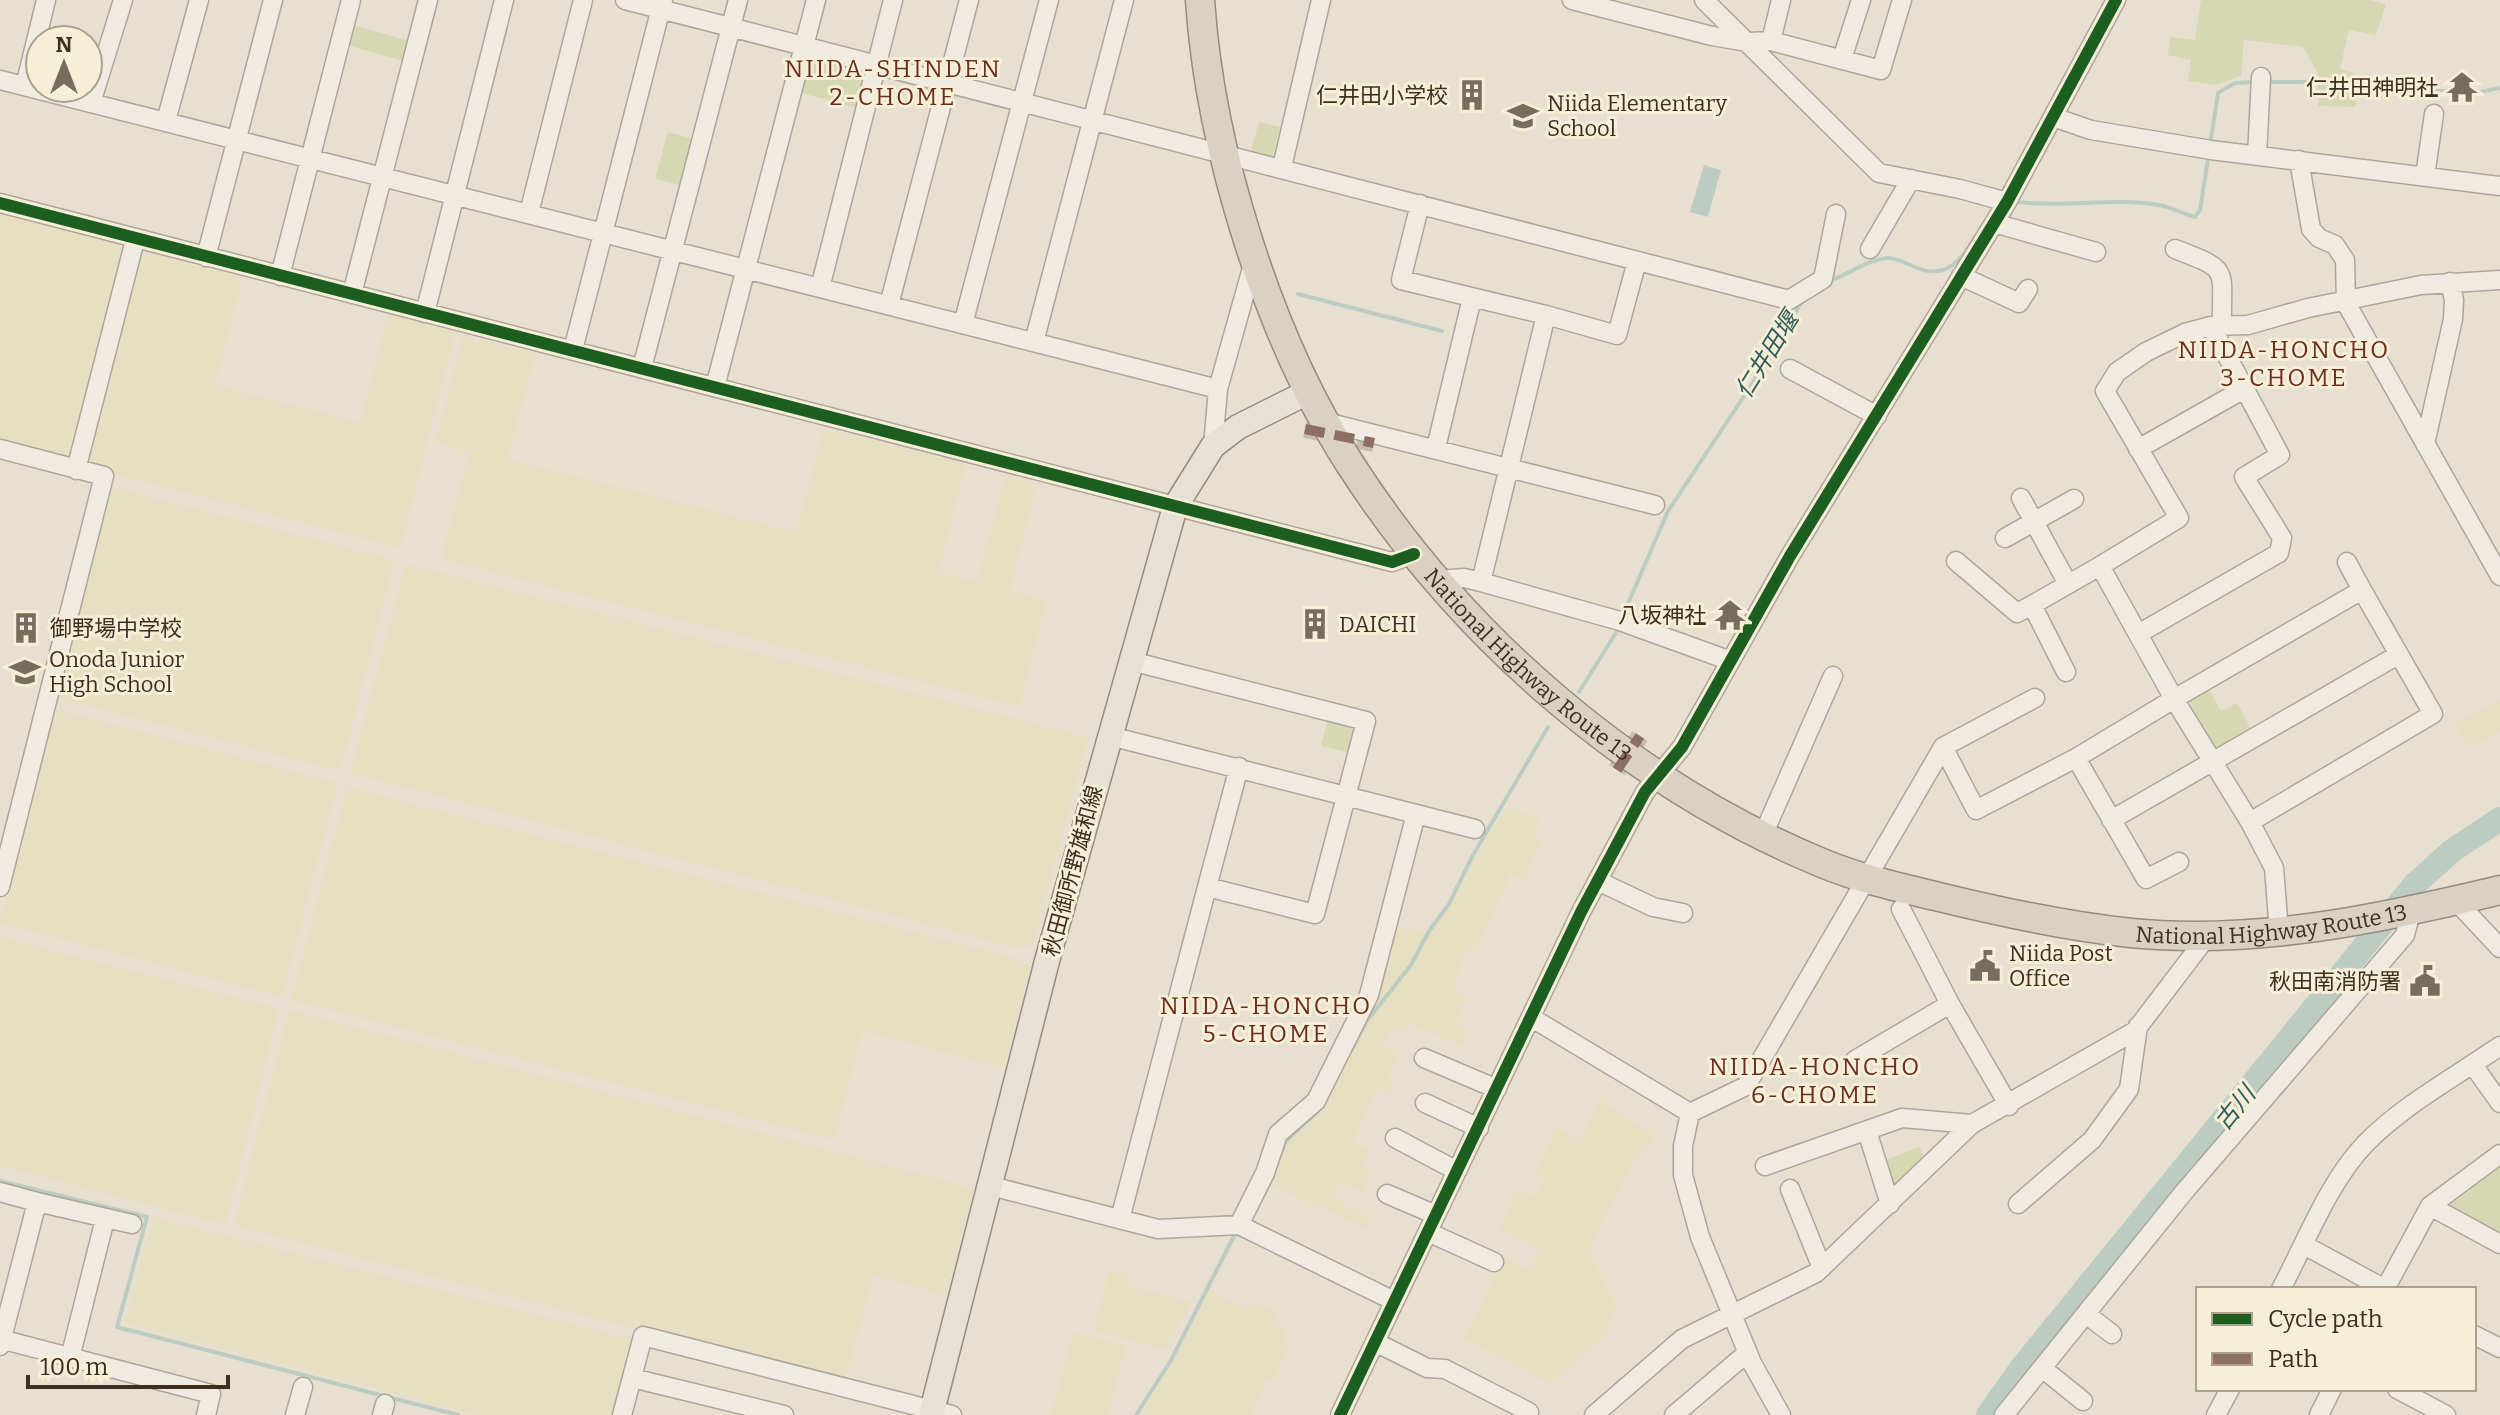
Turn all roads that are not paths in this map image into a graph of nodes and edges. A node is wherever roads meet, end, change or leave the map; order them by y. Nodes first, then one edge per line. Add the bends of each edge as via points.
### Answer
1 (46, 0) edge
2 (123, 0) edge
3 (199, 0) edge
4 (273, 0) edge
5 (351, 0) edge
6 (428, 0) edge
7 (504, 0) edge
8 (583, 0) edge
9 (625, 0) edge
10 (738, 0) edge
11 (816, 0) edge
12 (893, 0) edge
13 (969, 0) edge
14 (1049, 0) edge
15 (1124, 0) edge
16 (1200, 0) edge
17 (1321, 0) edge
18 (1572, 0) edge
19 (1704, 0) edge
20 (1781, 0) edge
21 (1861, 0) edge
22 (1902, 0) edge
23 (2116, 0) edge
24 (662, 5) edge
25 (40, 24) edge
26 (731, 28) junction
27 (1771, 41) junction
28 (1748, 42) junction
29 (804, 46) junction
30 (1842, 59) junction
31 (104, 61) edge
32 (876, 66) junction
33 (0, 80) edge
34 (2261, 82) dead end
35 (947, 84) junction
36 (24, 86) edge
37 (95, 104) edge
38 (1022, 104) junction
39 (2434, 114) dead end
40 (2053, 117) junction
41 (166, 121) junction
42 (1091, 122) junction
43 (237, 139) junction
44 (1225, 156) junction
45 (2257, 156) junction
46 (310, 158) junction
47 (2299, 160) junction
48 (1282, 167) junction
49 (382, 176) junction
50 (2425, 176) junction
51 (1911, 179) junction
52 (2500, 186) edge
53 (455, 194) junction
54 (2007, 202) junction
55 (0, 203) edge
56 (1420, 204) junction
57 (529, 213) junction
58 (1836, 214) dead end
59 (1994, 223) junction
60 (603, 232) junction
61 (135, 240) junction
62 (1870, 249) dead end
63 (2175, 249) dead end
64 (674, 250) junction
65 (2096, 252) dead end
66 (206, 257) junction
67 (1254, 258) junction
68 (1637, 261) junction
69 (746, 268) junction
70 (280, 276) junction
71 (1961, 276) junction
72 (2500, 280) edge
73 (2450, 282) junction
74 (820, 288) junction
75 (2028, 289) dead end
76 (352, 294) junction
77 (1472, 298) junction
78 (2346, 303) junction
79 (889, 305) junction
80 (425, 313) junction
81 (1546, 315) junction
82 (963, 324) junction
83 (2216, 326) junction
84 (1034, 342) junction
85 (573, 350) junction
86 (642, 368) junction
87 (1790, 369) dead end
88 (715, 387) junction
89 (1218, 389) junction
90 (2244, 389) junction
91 (1310, 391) junction
92 (1877, 416) junction
93 (1326, 422) junction
94 (2425, 444) junction
95 (1213, 446) junction
96 (1436, 448) junction
97 (0, 449) edge
98 (2138, 449) junction
99 (1507, 466) junction
100 (76, 470) junction
101 (2021, 498) dead end
102 (2074, 499) dead end
103 (1655, 505) dead end
104 (1175, 507) junction
105 (2035, 523) junction
106 (2005, 538) dead end
107 (1414, 554) junction
108 (1956, 561) dead end
109 (2347, 562) dead end
110 (2100, 566) junction
111 (2500, 576) edge
112 (1438, 580) junction
113 (1481, 582) junction
114 (2068, 584) junction
115 (2362, 590) junction
116 (2032, 605) junction
117 (2138, 634) junction
118 (2398, 655) junction
119 (1728, 660) junction
120 (1131, 661) junction
121 (2066, 672) dead end
122 (1833, 676) dead end
123 (2035, 698) dead end
124 (2174, 699) junction
125 (1110, 736) junction
126 (1943, 747) junction
127 (2076, 758) junction
128 (2212, 761) junction
129 (1239, 767) junction
130 (1658, 776) junction
131 (1346, 796) junction
132 (1416, 814) junction
133 (2111, 820) junction
134 (2250, 822) junction
135 (1475, 829) dead end
136 (1763, 835) junction
137 (2179, 862) dead end
138 (1864, 878) junction
139 (1598, 881) junction
140 (0, 887) edge
141 (1207, 887) junction
142 (2500, 890) edge
143 (2456, 901) junction
144 (1901, 909) dead end
145 (2409, 912) junction
146 (1683, 913) dead end
147 (2279, 931) junction
148 (2209, 934) junction
149 (2500, 948) edge
150 (1950, 1004) junction
151 (1532, 1018) junction
152 (2138, 1026) junction
153 (2500, 1046) edge
154 (1424, 1058) dead end
155 (1855, 1060) dead end
156 (2473, 1065) junction
157 (1497, 1089) junction
158 (1425, 1103) dead end
159 (2500, 1103) edge
160 (2009, 1106) junction
161 (1690, 1113) junction
162 (1972, 1124) junction
163 (1479, 1128) junction
164 (1867, 1131) junction
165 (1395, 1138) dead end
166 (2500, 1154) edge
167 (1765, 1166) dead end
168 (1457, 1171) junction
169 (991, 1186) junction
170 (1790, 1189) dead end
171 (0, 1192) edge
172 (1387, 1194) dead end
173 (37, 1202) junction
174 (1890, 1204) junction
175 (2018, 1204) dead end
176 (2430, 1206) junction
177 (105, 1219) junction
178 (1120, 1219) junction
179 (1432, 1223) junction
180 (132, 1224) dead end
181 (1239, 1225) junction
182 (2500, 1244) edge
183 (2304, 1245) junction
184 (1494, 1262) dead end
185 (1822, 1268) junction
186 (2282, 1287) edge
187 (2381, 1287) edge
188 (2386, 1287) edge
189 (1394, 1301) junction
190 (2086, 1314) junction
191 (1731, 1316) junction
192 (2112, 1334) dead end
193 (2476, 1336) edge
194 (1, 1341) edge
195 (1375, 1342) junction
196 (2500, 1348) edge
197 (1747, 1353) junction
198 (70, 1358) junction
199 (2042, 1368) junction
200 (632, 1378) junction
201 (303, 1387) dead end
202 (2229, 1391) edge
203 (2331, 1391) edge
204 (2401, 1391) edge
205 (2083, 1401) dead end
206 (710, 1406) edge
207 (1529, 1412) dead end
208 (938, 1413) edge
209 (206, 1415) edge
210 (295, 1415) edge
211 (622, 1415) edge
212 (784, 1415) edge
213 (1340, 1415) edge
214 (1594, 1415) edge
215 (1674, 1415) edge
216 (1781, 1415) edge
217 (2004, 1415) edge
218 (2216, 1415) edge
219 (2319, 1415) edge
220 (2446, 1415) edge

1 - 25 street
2 - 31 street
3 - 41 street
4 - 43 street
5 - 46 street
6 - 49 street
7 - 53 street
8 - 57 street
9 - 24 street
10 - 26 street
11 - 29 street
12 - 32 street
13 - 35 street
14 - 38 street
15 - 42 street
16 - 44 highway, National Highway Route 13
17 - 48 street
18 - 28 street
19 - 28 street
20 - 27 street
21 - 30 street
22 - 30 street via 1881,70
23 - 40 street
24 - 26 street
24 - 60 street
26 - 29 street
26 - 64 street
27 - 28 street
27 - 30 street
28 - 51 street via 1879,173
29 - 32 street
29 - 69 street
32 - 35 street
32 - 74 street
33 - 36 street
34 - 45 street
35 - 38 street
35 - 79 street
37 - 41 street
38 - 42 street
38 - 82 street
39 - 50 street
40 - 45 street via 2091,130
40 - 54 street
41 - 43 street
42 - 44 street
42 - 84 street
43 - 46 street
43 - 66 street
44 - 48 street
44 - 67 highway, National Highway Route 13
45 - 47 street
46 - 49 street
46 - 70 street
47 - 50 street
47 - 78 street via 2311,229 2335,245 2345,260
48 - 56 street
49 - 53 street
49 - 76 street
50 - 52 street
51 - 54 street
51 - 62 street
53 - 57 street
53 - 80 street
54 - 59 street
55 - 61 street
56 - 68 street
56 - 77 street via 1401,280
57 - 60 street
58 - 68 street via 1823,279 1789,300
59 - 65 street
59 - 71 street
60 - 64 street
60 - 85 street
61 - 66 street
61 - 100 street
63 - 83 street via 2216,265 2221,272
64 - 69 street
64 - 86 street
66 - 70 street
67 - 89 street
67 - 91 highway, National Highway Route 13
68 - 81 street via 1617,335
69 - 74 street
69 - 88 street
70 - 76 street
71 - 75 street via 2019,303
71 - 92 street
72 - 73 street
73 - 78 street
73 - 94 street via 2453,319
74 - 79 street
76 - 80 street
77 - 81 street
77 - 96 street
78 - 83 street via 2248,325
78 - 94 street
79 - 82 street
80 - 85 street
81 - 99 street
82 - 84 street
83 - 90 street
83 - 98 street via 2185,333 2117,372 2105,391
84 - 89 street
85 - 86 street
86 - 88 street
87 - 92 street
88 - 104 street
89 - 95 street
90 - 98 street
90 - 117 street via 2280,455 2244,477 2282,538 2279,553
91 - 93 highway, National Highway Route 13
91 - 95 main road, 秋田御所野雄和線 via 1238,427
92 - 119 street
93 - 96 street
93 - 107 highway, National Highway Route 13
94 - 111 street
95 - 104 main road, 秋田御所野雄和線
96 - 99 street
97 - 100 street
98 - 110 street via 2179,518
99 - 103 street
99 - 113 street
100 - 140 street via 104,476
101 - 105 street
102 - 105 street
104 - 107 street via 1392,562
104 - 120 main road, 秋田御所野雄和線
105 - 106 street
105 - 114 street
107 - 112 highway, National Highway Route 13
108 - 116 street via 2017,613
109 - 115 street
110 - 114 street
110 - 117 street
112 - 113 street
112 - 130 highway, National Highway Route 13 via 1523,669
113 - 119 street via 1620,621
114 - 116 street
115 - 118 street
115 - 124 street
116 - 121 street
117 - 124 street
118 - 128 street
118 - 134 street via 2433,714
119 - 130 street via 1682,747
120 - 125 main road, 秋田御所野雄和線
120 - 131 street via 1366,721
122 - 136 street
123 - 126 street
124 - 127 street
124 - 128 street
125 - 129 street
125 - 169 main road, 秋田御所野雄和線
126 - 127 street via 1976,810
126 - 138 street
127 - 133 street
128 - 133 street
128 - 134 street
129 - 131 street
129 - 141 street
130 - 136 highway, National Highway Route 13
130 - 139 street
131 - 132 street
131 - 141 street via 1315,914
132 - 135 street
132 - 181 street via 1369,995 1316,1101 1278,1134
133 - 137 street via 2146,879
134 - 147 street via 2274,868
136 - 138 highway, National Highway Route 13
138 - 148 highway, National Highway Route 13 via 2028,919 2135,933
138 - 161 street via 1746,1086
139 - 146 street via 1653,907
139 - 151 street
141 - 178 street
142 - 143 highway, National Highway Route 13
143 - 145 highway, National Highway Route 13
143 - 149 street
144 - 150 street
145 - 147 highway, National Highway Route 13
145 - 190 street via 2405,935
147 - 148 highway, National Highway Route 13
148 - 152 street
150 - 155 street
150 - 160 street
151 - 157 street
151 - 161 street
152 - 160 street
152 - 175 street via 2129,1089 2092,1140
153 - 156 street
154 - 157 street
156 - 159 street
156 - 183 street via 2364,1145
157 - 163 street
158 - 163 street
160 - 162 street
161 - 191 street via 1683,1175
162 - 164 street via 1902,1118
162 - 174 street
163 - 168 street
164 - 167 street
164 - 174 street
165 - 168 street
166 - 176 street
168 - 179 street
169 - 178 street
169 - 208 main road, 秋田御所野雄和線
170 - 185 street
171 - 173 street
172 - 179 street
173 - 177 street
173 - 194 street
174 - 185 street
176 - 182 street
176 - 188 street
177 - 180 street
177 - 198 street
178 - 181 street via 1158,1229
179 - 184 street
179 - 189 street
181 - 189 street
183 - 186 street
183 - 187 street
185 - 191 street
189 - 195 street
190 - 192 street
190 - 199 street
191 - 197 street
191 - 214 street via 1682,1339
193 - 196 street
194 - 198 street
195 - 207 street via 1427,1368 1445,1369
195 - 213 street
197 - 215 street
197 - 216 street
198 - 209 street via 211,1394
199 - 205 street
199 - 217 street
200 - 206 street
200 - 208 street via 643,1336
200 - 211 street
201 - 210 street
202 - 218 street
203 - 219 street
204 - 220 street
206 - 212 street

